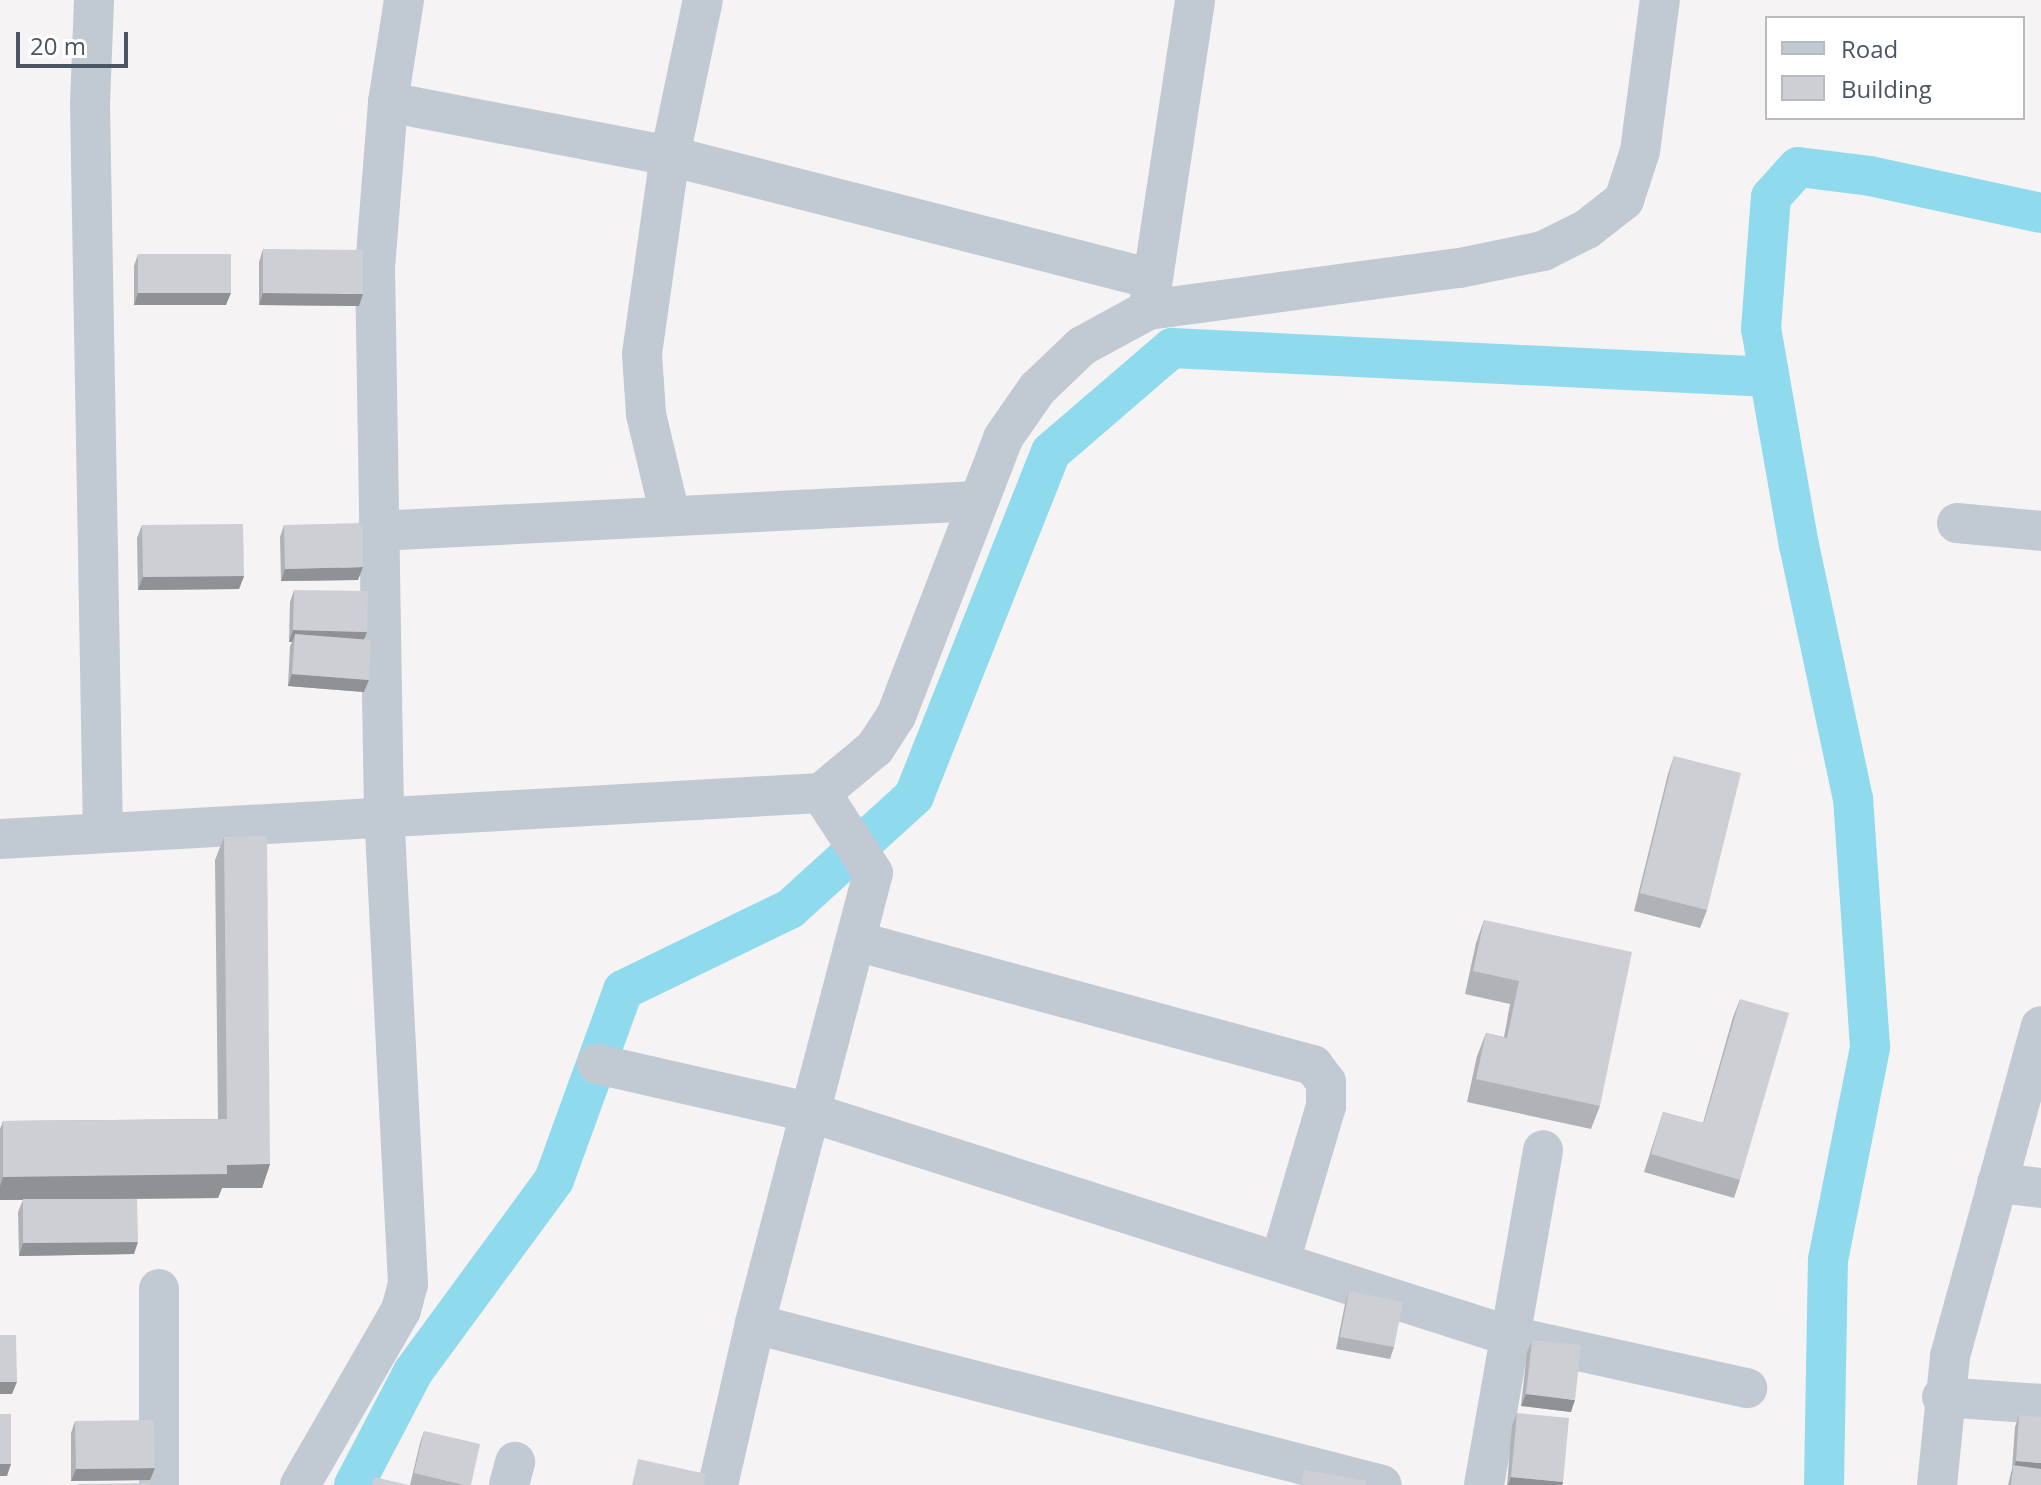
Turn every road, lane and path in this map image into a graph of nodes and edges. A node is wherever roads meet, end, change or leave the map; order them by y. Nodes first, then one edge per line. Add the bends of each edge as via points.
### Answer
1 (94, 0) edge
2 (404, 0) edge
3 (703, 0) edge
4 (1195, 0) edge
5 (1660, 0) edge
6 (388, 102) junction
7 (670, 156) junction
8 (1150, 295) junction
9 (977, 501) junction
10 (670, 515) junction
11 (1957, 523) dead end
12 (377, 531) junction
13 (2041, 531) edge
14 (827, 800) junction
15 (384, 814) junction
16 (103, 831) junction
17 (0, 839) edge
18 (856, 941) junction
19 (2041, 1026) edge
20 (597, 1064) dead end
21 (812, 1113) junction
22 (1543, 1150) dead end
23 (1997, 1183) junction
24 (2041, 1188) edge
25 (1280, 1261) junction
26 (159, 1289) dead end
27 (755, 1324) junction
28 (1510, 1336) junction
29 (1747, 1388) dead end
30 (1942, 1397) junction
31 (2041, 1404) edge
32 (159, 1485) edge
33 (300, 1485) edge
34 (718, 1485) edge
35 (1382, 1485) edge
36 (1484, 1485) edge
37 (1937, 1485) edge

1 - 16 street via 90,104
2 - 6 street
3 - 7 street
4 - 8 street
5 - 8 street via 1640,151 1624,200 1587,229 1543,251 1460,268
6 - 7 street
6 - 12 street via 375,268
7 - 8 street
7 - 10 street via 642,354 646,414
8 - 9 street via 1082,346 1037,389 1003,438
9 - 10 street
9 - 14 street via 896,716 875,748
10 - 12 street
11 - 13 street
12 - 15 street
14 - 15 street
14 - 18 street via 873,873
15 - 16 street
15 - 33 street via 408,1284 401,1310
16 - 17 street
18 - 21 street
18 - 25 street via 1313,1065 1326,1082 1326,1106
19 - 23 street
20 - 21 street
21 - 25 street
21 - 27 street
22 - 28 street
23 - 24 street
23 - 30 street
25 - 28 street
26 - 32 street
27 - 34 street
27 - 35 street
28 - 29 street
28 - 36 street
30 - 31 street
30 - 37 street

